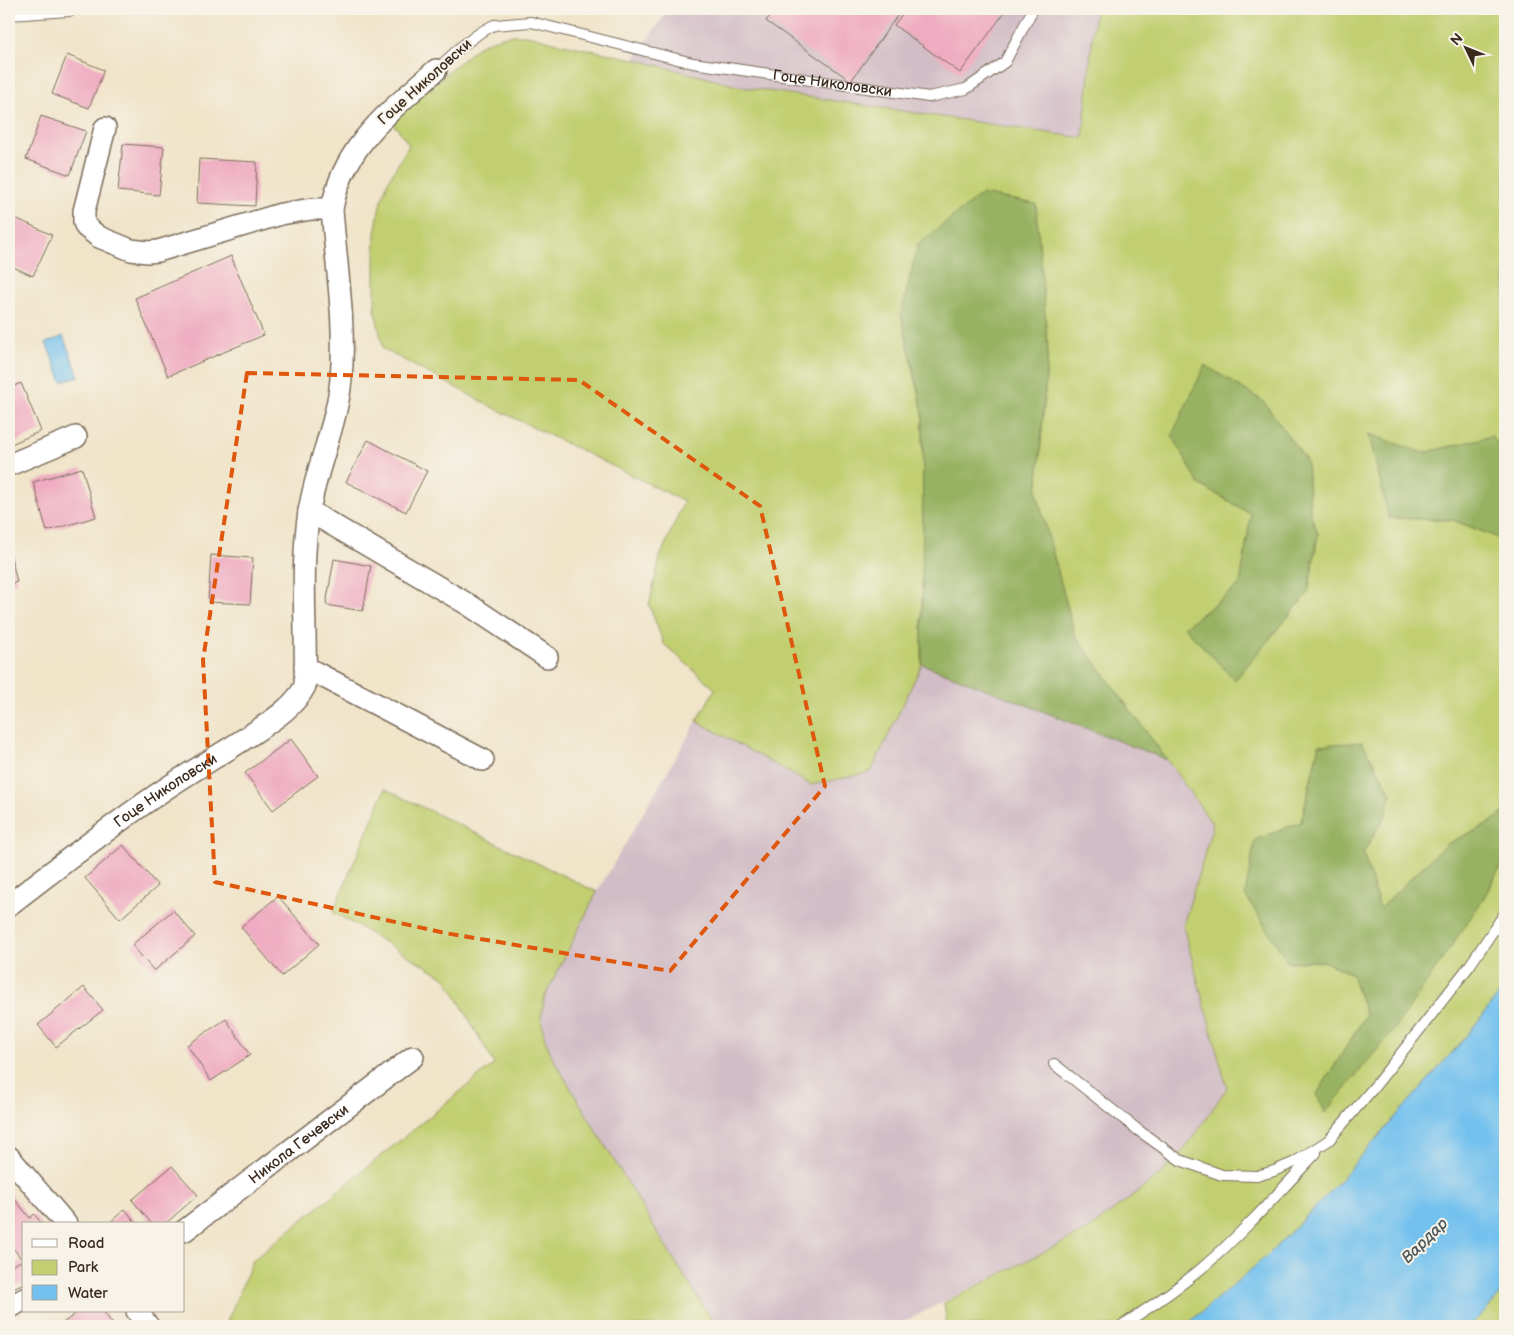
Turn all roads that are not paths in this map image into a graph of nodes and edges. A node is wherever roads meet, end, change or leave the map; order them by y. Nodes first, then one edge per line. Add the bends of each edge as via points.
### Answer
1 (74, 9) edge
2 (1033, 9) edge
3 (9, 15) edge
4 (436, 70) joint
5 (105, 128) dead end
6 (332, 209) junction
7 (76, 437) dead end
8 (9, 465) edge
9 (309, 511) junction
10 (547, 657) dead end
11 (305, 667) junction
12 (483, 760) dead end
13 (9, 905) edge
14 (1505, 913) edge
15 (413, 1057) dead end
16 (1054, 1064) dead end
17 (1329, 1140) junction
18 (9, 1157) edge
19 (64, 1222) edge
20 (185, 1230) edge
21 (22, 1300) edge
22 (9, 1308) edge
23 (137, 1312) edge
24 (148, 1326) edge
25 (1121, 1326) edge

1 - 3 lane
2 - 4 lane, Гоце Николовски via 1005,62 966,90 929,97 693,63 531,22 494,25 462,46
4 - 6 street, Гоце Николовски via 384,117 353,153 340,179
5 - 6 street via 84,222 91,232 121,247 139,252 158,251 280,214
6 - 9 street, Гоце Николовски via 341,316 341,380 334,420
7 - 8 street
9 - 10 street via 468,605
9 - 11 street, Гоце Николовски via 305,546
11 - 12 street
11 - 13 street, Гоце Николовски via 305,686 287,708 141,806
14 - 17 lane via 1470,965
15 - 20 street, Никола Гечевски
16 - 17 lane via 1180,1160 1222,1175 1257,1176 1274,1171 1296,1162
17 - 25 lane via 1202,1268
18 - 19 street
21 - 22 street
23 - 24 street

